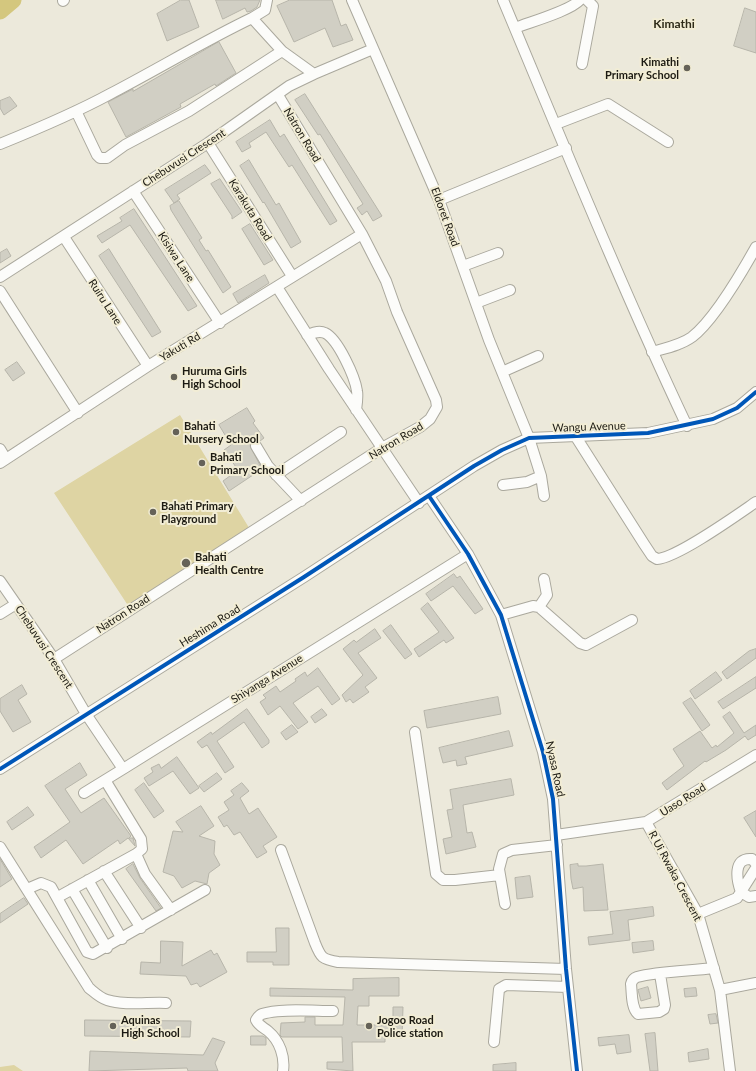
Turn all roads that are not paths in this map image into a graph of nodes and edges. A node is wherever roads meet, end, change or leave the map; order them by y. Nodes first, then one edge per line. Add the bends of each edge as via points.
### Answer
1 (267, 0) edge
2 (352, 0) edge
3 (504, 0) edge
4 (580, 0) edge
5 (586, 0) edge
6 (252, 18) junction
7 (515, 28) junction
8 (374, 49) junction
9 (282, 51) junction
10 (582, 64) dead end
11 (314, 74) junction
12 (278, 95) junction
13 (76, 111) junction
14 (556, 124) junction
15 (668, 142) dead end
16 (208, 143) junction
17 (0, 144) edge
18 (566, 148) junction
19 (133, 191) junction
20 (440, 200) junction
21 (362, 234) junction
22 (64, 237) junction
23 (756, 247) edge
24 (498, 253) dead end
25 (463, 266) junction
26 (292, 276) junction
27 (0, 277) edge
28 (276, 287) junction
29 (510, 290) dead end
30 (0, 291) edge
31 (476, 304) junction
32 (220, 323) junction
33 (307, 335) junction
34 (652, 352) junction
35 (538, 356) dead end
36 (148, 366) junction
37 (502, 372) junction
38 (756, 392) edge
39 (356, 410) junction
40 (78, 412) junction
41 (687, 426) junction
42 (341, 432) dead end
43 (576, 437) junction
44 (529, 438) junction
45 (256, 446) dead end
46 (382, 448) junction
47 (0, 449) edge
48 (3, 461) edge
49 (276, 475) junction
50 (541, 476) junction
51 (503, 485) dead end
52 (429, 496) junction
53 (544, 496) dead end
54 (301, 500) junction
55 (756, 502) edge
56 (419, 503) junction
57 (468, 554) junction
58 (544, 579) dead end
59 (0, 581) edge
60 (16, 604) junction
61 (539, 607) junction
62 (0, 614) edge
63 (501, 616) junction
64 (632, 620) dead end
65 (54, 658) junction
66 (86, 714) junction
67 (416, 732) dead end
68 (756, 755) edge
69 (1, 768) edge
70 (123, 769) junction
71 (104, 780) junction
72 (84, 793) dead end
73 (646, 822) junction
74 (556, 840) junction
75 (0, 847) edge
76 (281, 850) dead end
77 (136, 854) junction
78 (756, 864) edge
79 (756, 868) edge
80 (104, 871) junction
81 (500, 874) junction
82 (88, 880) junction
83 (28, 889) junction
84 (72, 889) junction
85 (205, 890) dead end
86 (741, 892) junction
87 (756, 896) edge
88 (58, 897) junction
89 (504, 904) dead end
90 (171, 910) junction
91 (698, 914) junction
92 (141, 928) junction
93 (122, 939) junction
94 (107, 948) junction
95 (714, 968) junction
96 (566, 969) junction
97 (660, 974) junction
98 (756, 983) edge
99 (568, 987) junction
100 (720, 990) junction
101 (166, 1003) dead end
102 (333, 1011) dead end
103 (494, 1042) dead end
104 (283, 1071) edge
105 (577, 1071) edge
106 (730, 1071) edge

1 - 6 street via 265,10
2 - 8 street, Eldoret Road
3 - 7 street
4 - 7 street via 576,4
5 - 10 street via 593,6
6 - 9 street
6 - 13 street
7 - 14 street
8 - 11 street, Chebuvusi Crescent
8 - 20 street, Eldoret Road
9 - 11 street
9 - 13 street via 189,111 104,159 97,155
11 - 12 street, Chebuvusi Crescent via 289,86
12 - 16 street, Chebuvusi Crescent
12 - 21 street, Natron Road
13 - 17 street
14 - 15 street via 608,104
14 - 18 street
16 - 19 street, Chebuvusi Crescent
16 - 26 street, Karakuta Road
18 - 20 street
18 - 34 street
19 - 22 street, Chebuvusi Crescent
19 - 32 street, Kisiwa Lane
20 - 25 street, Eldoret Road
21 - 26 street, Yakuti Rd
21 - 46 street, Natron Road via 386,281 437,407 430,419 420,427
22 - 27 street, Chebuvusi Crescent
22 - 36 street, Ruiru Lane
23 - 34 street via 711,315 692,336 682,343
24 - 25 street
25 - 31 street, Eldoret Road
26 - 28 street, Yakuti Rd
28 - 32 street, Yakuti Rd
28 - 33 street
29 - 31 street
30 - 40 street
31 - 37 street, Eldoret Road
32 - 36 street, Yakuti Rd
33 - 39 street
33 - 39 street via 325,333 335,342 357,389
34 - 41 street
35 - 37 street
36 - 40 street, Yakuti Rd
37 - 44 street, Eldoret Road
38 - 41 street, Wangu Avenue via 737,408 713,419
39 - 46 street
40 - 48 street, Yakuti Rd
41 - 43 street, Wangu Avenue via 648,433
42 - 49 street
43 - 44 street, Wangu Avenue
43 - 55 street via 644,544 657,559 669,556 689,545
44 - 50 street, Eldoret Road
44 - 52 street, Wangu Avenue via 474,466
45 - 49 street
46 - 54 street, Natron Road
46 - 56 street
47 - 48 street
49 - 54 street
50 - 51 street via 527,482
50 - 53 street, Eldoret Road
52 - 56 street, Heshima Road
52 - 57 street, Nyasa Road
54 - 65 street, Natron Road
56 - 66 street, Heshima Road
57 - 63 street, Nyasa Road
57 - 70 street, Shiyanga Avenue
58 - 61 street via 547,595
59 - 60 street, Chebuvusi Crescent
60 - 62 street
60 - 65 street, Chebuvusi Crescent
61 - 63 street via 533,606
61 - 64 street via 584,645 591,644
63 - 74 street, Nyasa Road via 544,752 553,800
65 - 66 street, Chebuvusi Crescent
66 - 69 street, Heshima Road
66 - 70 street
67 - 81 street via 436,874 443,880 455,880
68 - 73 street, Uaso Road
70 - 71 street, Shiyanga Avenue
71 - 72 street, Shiyanga Avenue
71 - 77 street via 142,840 142,849
73 - 74 street, Uaso Road
73 - 91 street, R Ui Rwaka Crescent
74 - 81 street, Uaso Road via 507,851 501,858
74 - 96 street, Nyasa Road
75 - 83 street
76 - 96 street via 320,956 324,959 338,962
77 - 80 street
77 - 90 street via 145,874
78 - 86 street via 749,858 739,865 737,879
79 - 86 street
80 - 82 street
80 - 92 street
81 - 89 street, Uaso Road
82 - 84 street
82 - 93 street
83 - 88 street via 43,883 51,887
83 - 101 street via 89,988 98,996 119,1002
84 - 88 street
84 - 94 street
85 - 90 street
86 - 87 street via 746,896
86 - 91 street via 734,899
88 - 94 street via 88,953 94,954
90 - 92 street
91 - 95 street, R Ui Rwaka Crescent
92 - 93 street
93 - 94 street
95 - 97 street
95 - 100 street, R Ui Rwaka Crescent
96 - 99 street, Nyasa Road
97 - 97 street via 664,1009 659,1012 638,1014 634,1006 631,984 633,980
98 - 100 street
99 - 103 street via 506,985 499,988
99 - 105 street, Nyasa Road
100 - 106 street, R Ui Rwaka Crescent
102 - 104 street via 276,1011 258,1017 258,1024 269,1032 282,1052

